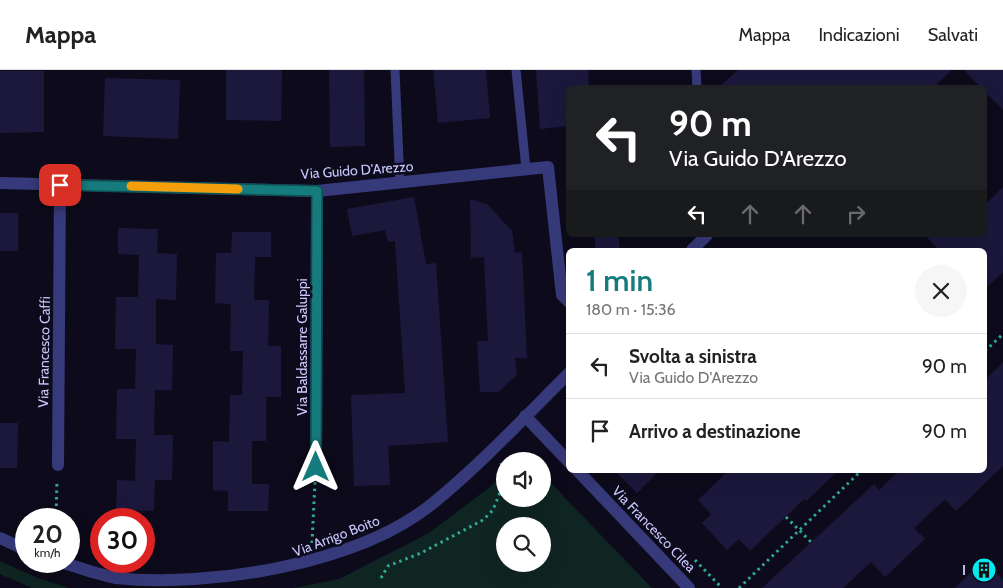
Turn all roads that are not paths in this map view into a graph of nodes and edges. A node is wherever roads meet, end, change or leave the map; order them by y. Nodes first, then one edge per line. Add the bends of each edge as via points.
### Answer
1 (395, 70) edge
2 (516, 70) edge
3 (696, 70) edge
4 (697, 85) edge
5 (526, 170) junction
6 (0, 183) edge
7 (400, 183) junction
8 (60, 185) junction
9 (317, 191) junction
10 (705, 237) edge
11 (694, 248) edge
12 (566, 299) edge
13 (566, 376) edge
14 (525, 416) junction
15 (566, 459) edge
16 (58, 465) road end
17 (316, 467) road end
18 (580, 473) edge
19 (0, 538) edge
20 (15, 545) edge
21 (80, 567) edge
22 (689, 588) edge

1 - 7 lane
2 - 5 lane
3 - 4 lane
5 - 7 street, Via Guido D'Arezzo
5 - 12 street, Via Guido D'Arezzo via 548,167 562,295
6 - 8 street, Via Guido D'Arezzo
7 - 9 street, Via Guido D'Arezzo
8 - 9 street, Via Guido D'Arezzo
8 - 16 street, Via Francesco Caffi
9 - 17 street, Via Baldassarre Galuppi
10 - 11 street
13 - 14 street, Via Arrigo Boito
14 - 15 street
14 - 21 street, Via Arrigo Boito via 430,505 381,536 310,563 276,574 224,581 165,583 117,578
18 - 22 street, Via Francesco Cilea
19 - 20 street

